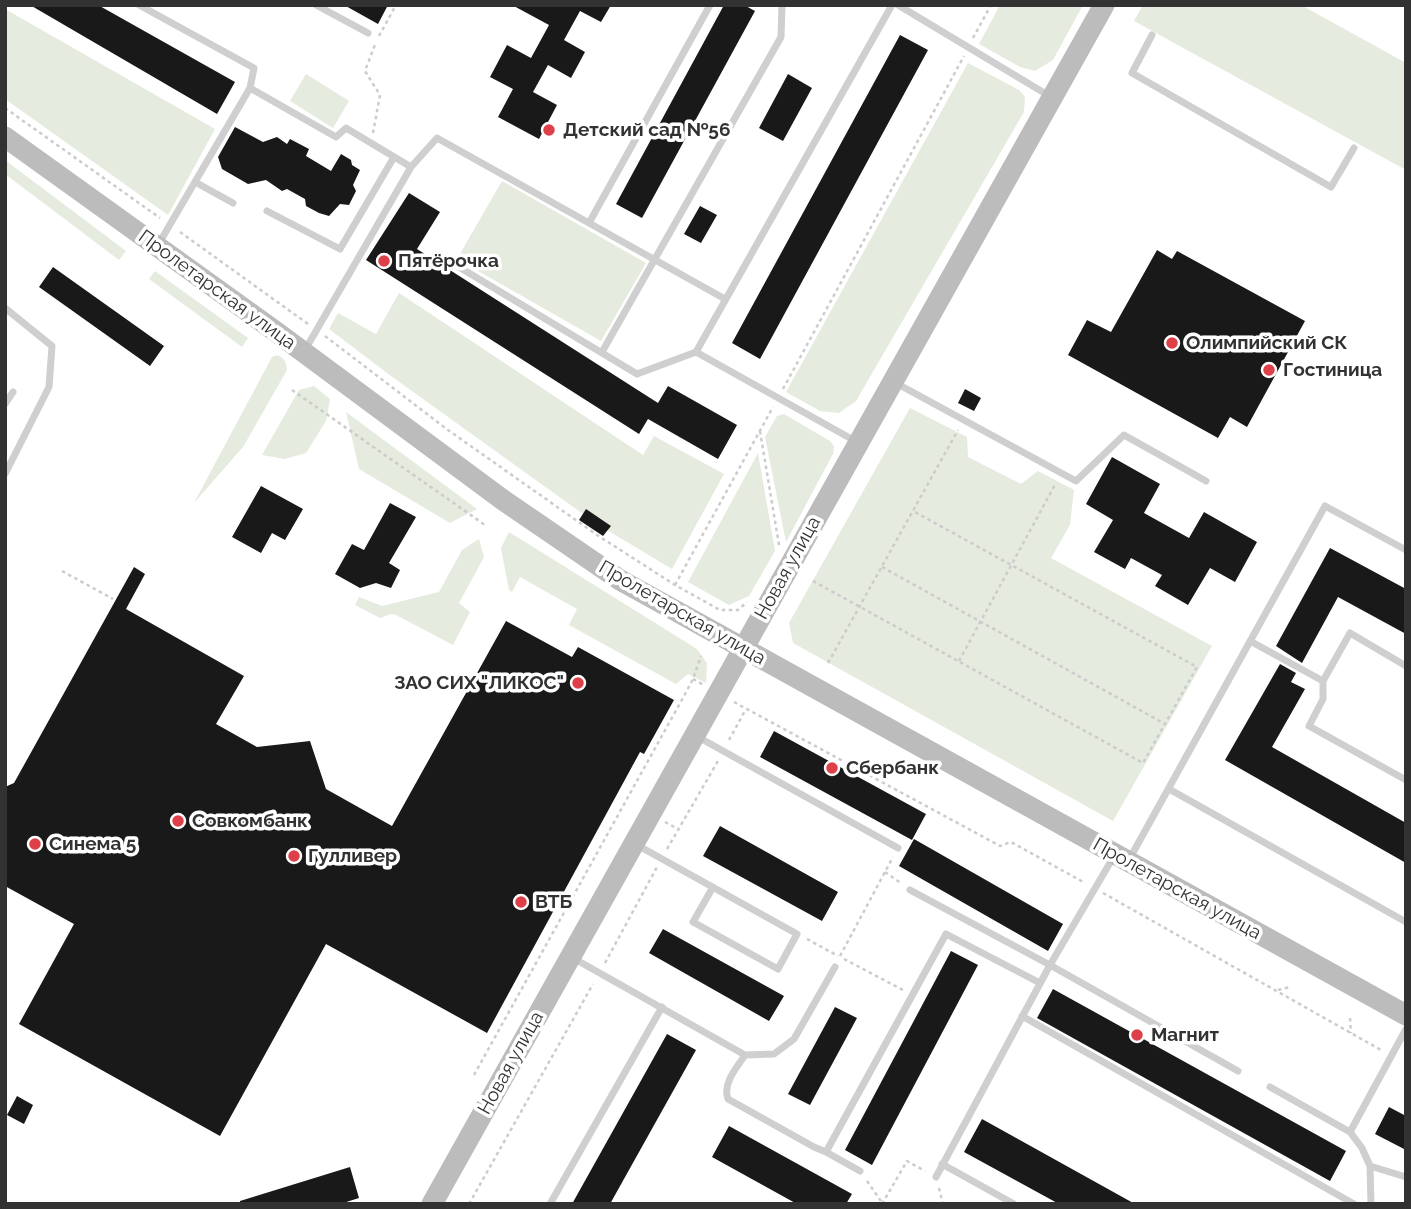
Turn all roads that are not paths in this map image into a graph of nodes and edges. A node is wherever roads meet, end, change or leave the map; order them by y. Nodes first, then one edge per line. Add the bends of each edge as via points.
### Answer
1 (139, 5) edge
2 (316, 5) edge
3 (710, 5) edge
4 (782, 5) edge
5 (892, 5) edge
6 (898, 5) edge
7 (1104, 5) edge
8 (368, 33) dead end
9 (1152, 35) dead end
10 (250, 88) junction
11 (1051, 97) junction
12 (5, 137) edge
13 (1354, 148) dead end
14 (394, 157) junction
15 (411, 167) junction
16 (195, 182) junction
17 (233, 203) dead end
18 (267, 211) dead end
19 (589, 223) junction
20 (157, 246) junction
21 (439, 255) dead end
22 (655, 260) junction
23 (725, 299) junction
24 (5, 308) edge
25 (303, 352) junction
26 (601, 352) junction
27 (696, 352) junction
28 (893, 381) junction
29 (12, 392) dead end
30 (5, 404) edge
31 (858, 442) junction
32 (5, 474) edge
33 (1206, 481) dead end
34 (1406, 550) edge
35 (1250, 640) junction
36 (743, 648) junction
37 (1406, 666) edge
38 (1323, 681) junction
39 (694, 735) junction
40 (1406, 780) edge
41 (1168, 789) junction
42 (633, 843) junction
43 (898, 848) road end
44 (1121, 858) junction
45 (713, 887) junction
46 (910, 890) road end
47 (1406, 922) edge
48 (571, 957) junction
49 (1050, 965) junction
50 (835, 967) dead end
51 (1040, 984) junction
52 (662, 1007) junction
53 (1406, 1015) edge
54 (1023, 1016) junction
55 (1406, 1029) edge
56 (744, 1055) junction
57 (1238, 1071) dead end
58 (1270, 1087) dead end
59 (1350, 1132) junction
60 (826, 1152) junction
61 (943, 1164) junction
62 (1370, 1166) junction
63 (860, 1171) road end
64 (936, 1177) road end
65 (1406, 1177) edge
66 (432, 1204) edge
67 (550, 1204) edge
68 (1014, 1204) edge
69 (1354, 1204) edge
70 (1371, 1204) edge

1 - 10 lane via 254,68
2 - 8 lane
3 - 19 lane
4 - 22 lane via 781,37
5 - 23 lane
6 - 11 lane
7 - 11 main road, Новая улица
9 - 13 lane via 1132,73 1331,187
10 - 14 lane via 337,137 346,128
10 - 16 lane
11 - 28 main road, Новая улица
12 - 20 main road, Пролетарская улица
14 - 15 lane
14 - 18 lane via 340,248
15 - 19 lane via 438,138
15 - 25 lane
16 - 17 lane
16 - 20 lane
19 - 22 lane
20 - 25 main road, Пролетарская улица
21 - 26 lane
22 - 23 lane
22 - 26 lane
23 - 27 lane
24 - 32 lane via 52,346 49,387
25 - 36 main road, Пролетарская улица via 620,580
26 - 27 lane via 637,374
27 - 31 lane
28 - 31 main road, Новая улица
28 - 33 lane via 1076,481 1124,435
29 - 30 lane
31 - 36 main road, Новая улица
34 - 35 lane via 1325,506
35 - 38 lane
35 - 41 lane
36 - 39 main road, Новая улица
36 - 44 main road, Пролетарская улица
37 - 38 lane via 1350,633
38 - 40 lane via 1323,699 1309,726
39 - 42 main road, Новая улица
39 - 43 lane
41 - 44 lane
41 - 47 lane
42 - 45 lane
42 - 48 main road, Новая улица
44 - 49 lane via 1096,889
44 - 53 main road, Пролетарская улица
45 - 45 lane via 797,934 778,969 693,922
46 - 49 lane
48 - 52 lane
48 - 66 main road, Новая улица
49 - 51 lane
49 - 57 lane
50 - 56 lane via 794,1039 774,1054
51 - 54 lane
51 - 60 lane via 946,934
52 - 56 lane
52 - 67 lane
54 - 61 lane
54 - 69 lane
55 - 59 lane
56 - 60 lane via 728,1083 728,1099
58 - 59 lane
59 - 62 lane
60 - 63 lane
61 - 64 lane
61 - 68 lane
62 - 65 lane
62 - 70 lane

